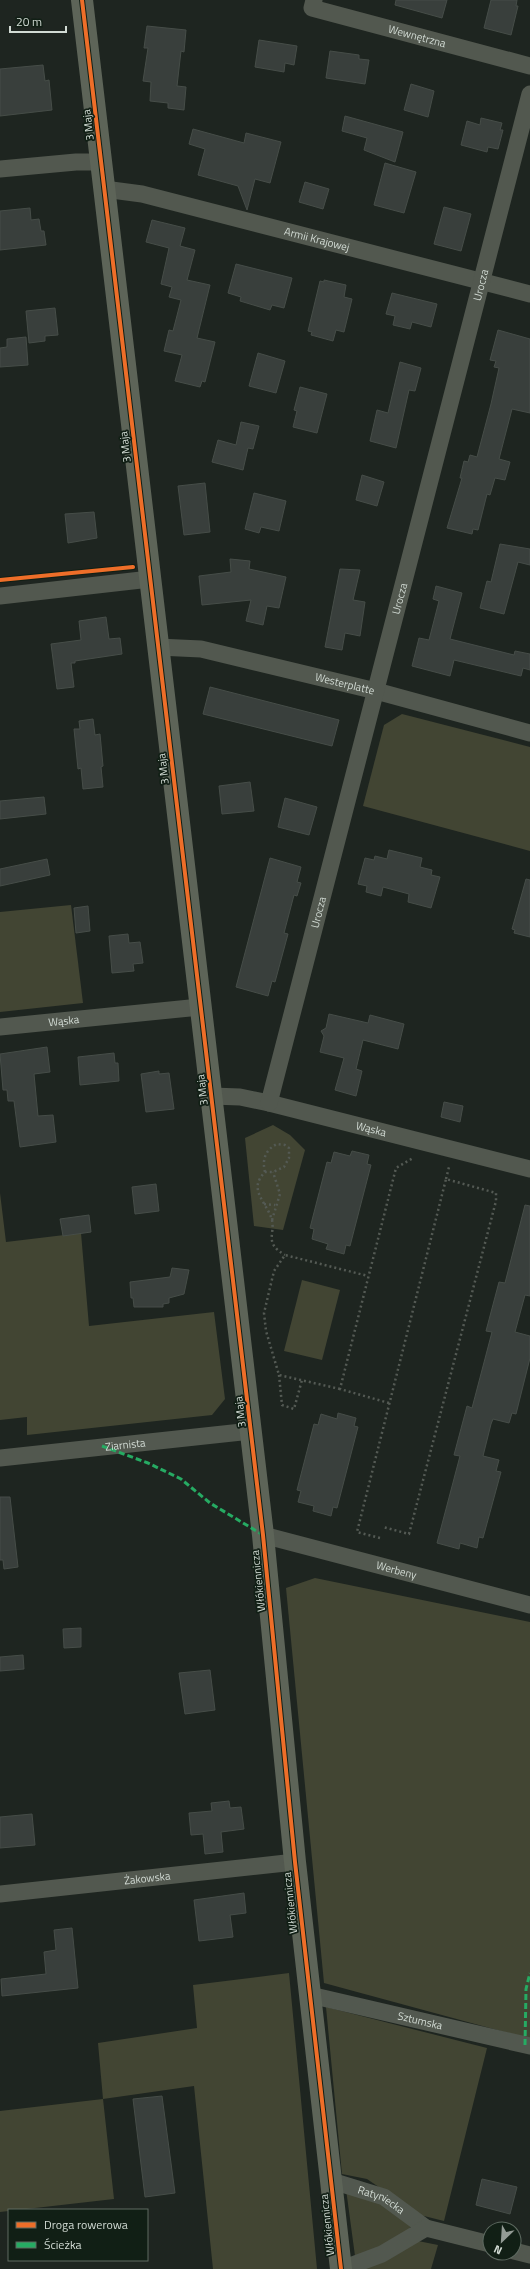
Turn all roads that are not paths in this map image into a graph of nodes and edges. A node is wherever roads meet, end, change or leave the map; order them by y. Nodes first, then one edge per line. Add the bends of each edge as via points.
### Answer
1 (82, 0) edge
2 (314, 0) edge
3 (530, 66) edge
4 (530, 94) edge
5 (101, 162) junction
6 (0, 169) edge
7 (104, 189) junction
8 (481, 281) junction
9 (530, 294) edge
10 (150, 579) junction
11 (0, 596) edge
12 (158, 647) junction
13 (376, 691) junction
14 (530, 733) edge
15 (200, 1007) junction
16 (0, 1027) edge
17 (212, 1096) junction
18 (269, 1103) junction
19 (530, 1169) edge
20 (251, 1431) junction
21 (0, 1458) edge
22 (263, 1535) junction
23 (530, 1605) edge
24 (295, 1862) junction
25 (0, 1894) edge
26 (310, 1995) junction
27 (530, 2046) edge
28 (332, 2180) junction
29 (426, 2228) junction
30 (482, 2242) edge
31 (341, 2269) edge

1 - 5 street, 3 Maja
2 - 3 street, Wewnętrzna via 312,8
4 - 8 street, Urocza
5 - 6 street
5 - 7 street, 3 Maja
7 - 8 street, Armii Krajowej via 142,194
7 - 10 street, 3 Maja
8 - 9 street, Armii Krajowej
8 - 13 street, Urocza
10 - 11 street
10 - 12 street, 3 Maja
12 - 13 street, Westerplatte via 201,649
12 - 15 street, 3 Maja
13 - 14 street, Westerplatte
13 - 18 street, Urocza
15 - 16 street, Wąska
15 - 17 street, 3 Maja
17 - 18 street, Wąska via 240,1097
17 - 20 street, 3 Maja
18 - 19 street, Wąska
20 - 21 street, Ziarnista
20 - 22 street, 3 Maja
22 - 23 street, Werbeny
22 - 24 street, Włókiennicza
24 - 25 street, Żakowska
24 - 26 street, Włókiennicza
26 - 27 street, Sztumska
26 - 28 street, Włókiennicza
28 - 29 street, Ratyniecka via 384,2197
28 - 31 street, Włókiennicza
29 - 30 street, Ratyniecka
29 - 31 street via 382,2254

